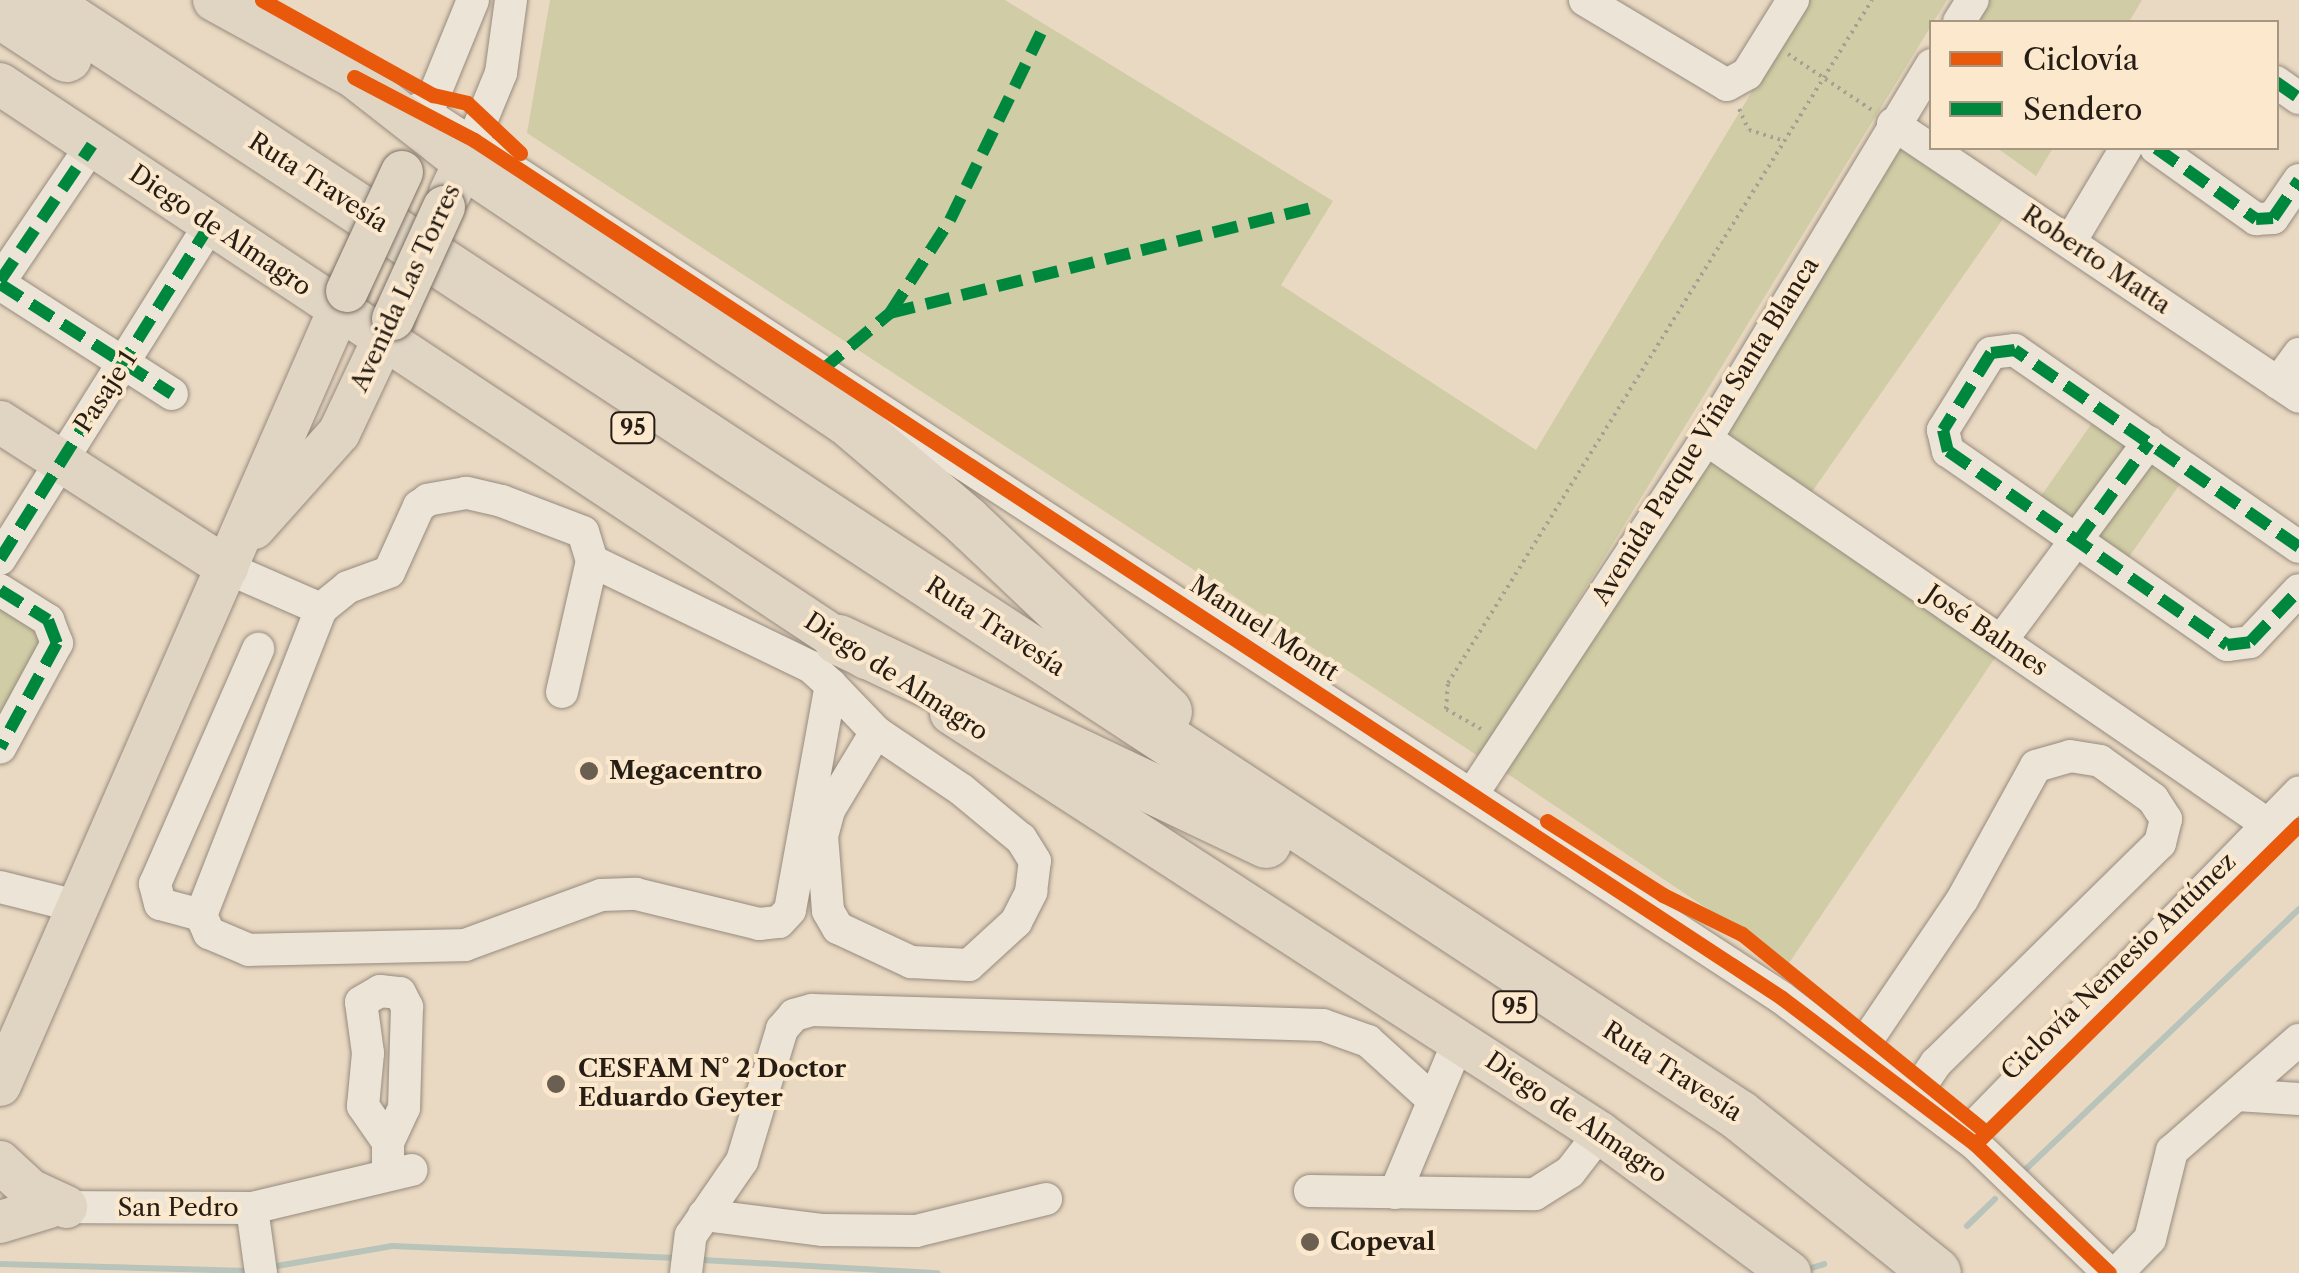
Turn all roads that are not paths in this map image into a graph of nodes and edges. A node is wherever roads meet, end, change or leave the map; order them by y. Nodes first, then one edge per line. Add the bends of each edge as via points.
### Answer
1 (40, 0) edge
2 (214, 0) edge
3 (473, 0) edge
4 (511, 0) edge
5 (1585, 0) edge
6 (1793, 0) edge
7 (0, 13) edge
8 (1929, 70) edge
9 (0, 84) edge
10 (423, 122) junction
11 (1894, 124) junction
12 (92, 145) junction
13 (1929, 147) edge
14 (1933, 150) edge
15 (2125, 150) edge
16 (2159, 150) edge
17 (460, 170) junction
18 (2299, 180) edge
19 (210, 224) junction
20 (2070, 242) junction
21 (0, 283) edge
22 (343, 300) junction
23 (388, 330) junction
24 (2299, 354) edge
25 (125, 364) junction
26 (2289, 390) edge
27 (172, 394) dead end
28 (0, 422) edge
29 (1706, 438) junction
30 (2148, 442) junction
31 (61, 462) junction
32 (2077, 542) junction
33 (2299, 547) edge
34 (233, 555) junction
35 (0, 559) edge
36 (592, 561) junction
37 (0, 590) edge
38 (2299, 590) edge
39 (321, 609) junction
40 (2002, 642) junction
41 (258, 649) dead end
42 (835, 663) junction
43 (562, 692) dead end
44 (876, 732) junction
45 (0, 748) edge
46 (1474, 792) junction
47 (2299, 792) edge
48 (2267, 824) junction
49 (1272, 828) junction
50 (0, 888) edge
51 (76, 906) junction
52 (201, 915) junction
53 (1459, 1040) junction
54 (2299, 1040) edge
55 (1859, 1052) junction
56 (0, 1085) edge
57 (1915, 1094) junction
58 (2237, 1094) junction
59 (2299, 1099) edge
60 (1433, 1100) junction
61 (1600, 1133) junction
62 (1965, 1136) junction
63 (0, 1162) edge
64 (396, 1162) dead end
65 (1310, 1191) dead end
66 (1395, 1193) junction
67 (1046, 1200) dead end
68 (0, 1207) edge
69 (58, 1207) junction
70 (704, 1215) junction
71 (253, 1216) junction
72 (0, 1222) edge
73 (1923, 1271) edge
74 (262, 1273) edge
75 (686, 1273) edge
76 (1790, 1273) edge
77 (2109, 1273) edge
78 (2117, 1273) edge

1 - 49 highway, Ruta Travesía / 95
2 - 10 main road, Manuel Montt
3 - 10 street, Avenida Las Torres
4 - 17 street, Avenida Las Torres via 502,74
5 - 6 street via 1727,85 1746,74
7 - 49 highway, Ruta Travesía / 95
8 - 11 street, Avenida Parque Viña Santa Blanca
9 - 12 main road, Diego de Almagro
10 - 17 main road, Manuel Montt
10 - 22 main road, Avenida Las Torres, bridge
11 - 13 street, Roberto Matta
11 - 29 street, Avenida Parque Viña Santa Blanca
12 - 19 main road, Diego de Almagro
12 - 21 street
14 - 20 street, Roberto Matta
15 - 20 street
16 - 18 street via 2256,219 2272,218
17 - 23 main road, Avenida Las Torres, bridge
17 - 46 street, Manuel Montt
17 - 49 highway via 874,442
19 - 22 main road, Diego de Almagro
19 - 25 street, Pasaje 1
20 - 26 street, Roberto Matta
21 - 25 street
22 - 23 main road, Diego de Almagro
22 - 34 main road, Avenida Las Torres
23 - 34 main road, Avenida Las Torres via 339,433
23 - 42 main road, Diego de Almagro
24 - 26 street
25 - 27 street
25 - 31 street, Pasaje 1
28 - 31 main road
29 - 40 street, José Balmes
29 - 46 street, Avenida Parque Viña Santa Blanca
30 - 32 street
30 - 32 street via 2015,350 1992,352 1941,442
30 - 33 street
31 - 34 main road
31 - 35 street, Pasaje 1
32 - 38 street via 2227,645 2250,642
32 - 40 street
34 - 39 street
34 - 51 main road, Avenida Las Torres
36 - 39 street via 583,532 502,500 439,495 419,506 389,572 348,587
36 - 42 street via 811,667
36 - 43 street
37 - 45 street via 56,630 57,643
39 - 52 street
40 - 48 street, José Balmes
41 - 52 street via 155,884 160,904
42 - 44 street
42 - 49 highway
42 - 52 street via 790,910 779,922 759,924 636,894 601,895 465,945 288,951 249,950 209,932
42 - 53 main road, Diego de Almagro
44 - 44 street via 962,790 1022,839 1034,861 1031,892 1016,922 968,966 911,962 838,928 828,911 822,836
46 - 55 street, Manuel Montt
47 - 48 street
48 - 62 street
49 - 73 highway, Ruta Travesía / 95 via 1740,1116
50 - 51 street
51 - 56 main road, Avenida Las Torres
53 - 60 street
53 - 61 main road, Diego de Almagro
54 - 58 street
55 - 57 street, Manuel Montt
55 - 57 street via 1962,900 2036,766 2070,756 2100,761 2154,799 2166,819 2160,843 1936,1064
57 - 62 street, Manuel Montt
58 - 59 street
58 - 78 street via 2172,1151 2150,1239
60 - 66 street
60 - 70 street via 1368,1040 1322,1025 812,1010 794,1015 782,1029 742,1161
61 - 66 street via 1570,1172 1534,1194
61 - 76 main road, Diego de Almagro
62 - 77 street, Manuel Montt
63 - 69 main road
64 - 71 street, San Pedro
65 - 66 street
67 - 70 street via 916,1232 824,1230
68 - 69 street, San Pedro
69 - 71 street, San Pedro
69 - 72 main road
70 - 75 street via 691,1236
71 - 74 street

